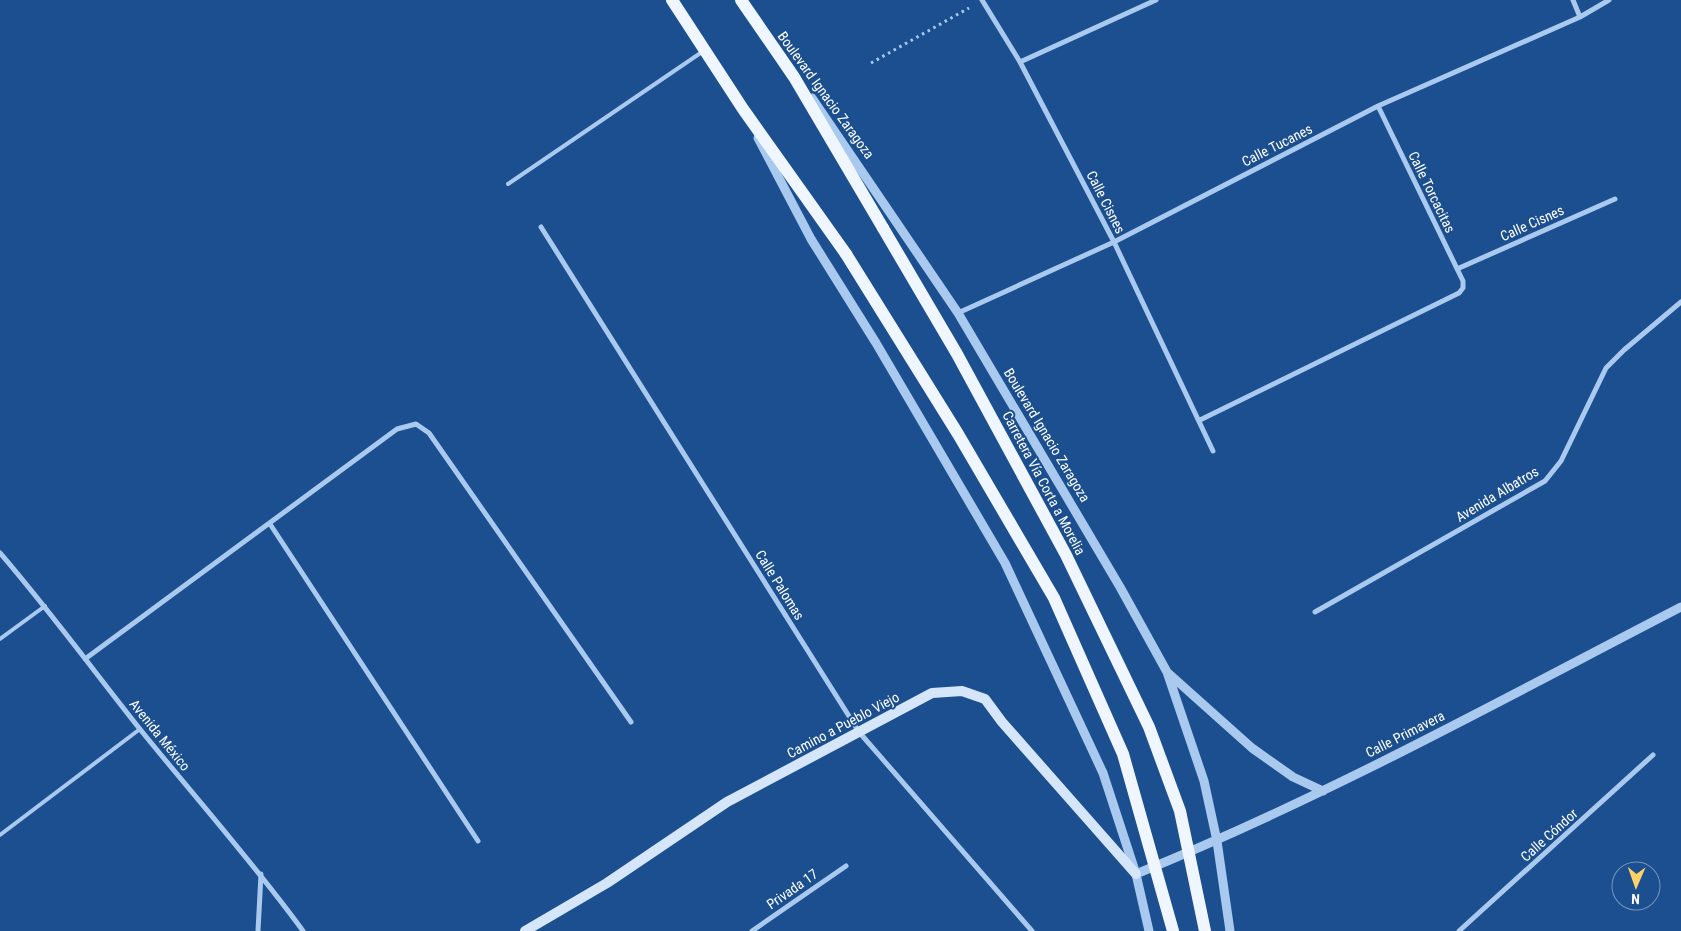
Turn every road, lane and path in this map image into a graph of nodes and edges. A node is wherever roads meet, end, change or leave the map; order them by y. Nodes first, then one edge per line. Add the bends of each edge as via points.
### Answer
1 (672, 0) edge
2 (741, 0) edge
3 (982, 0) edge
4 (1156, 0) edge
5 (1574, 0) edge
6 (1608, 0) edge
7 (1580, 17) junction
8 (704, 50) junction
9 (1020, 62) junction
10 (871, 63) dead end
11 (794, 76) junction
12 (1378, 106) junction
13 (743, 110) junction
14 (508, 184) dead end
15 (1616, 199) dead end
16 (541, 227) dead end
17 (1114, 242) junction
18 (1457, 268) junction
19 (1681, 302) edge
20 (958, 314) junction
21 (1200, 420) junction
22 (1213, 451) dead end
23 (270, 524) junction
24 (0, 554) edge
25 (45, 606) junction
26 (1681, 607) edge
27 (1315, 612) dead end
28 (0, 639) edge
29 (85, 659) junction
30 (1166, 672) junction
31 (631, 722) dead end
32 (140, 729) junction
33 (859, 732) junction
34 (1653, 755) dead end
35 (1323, 791) junction
36 (0, 835) edge
37 (478, 841) dead end
38 (1217, 841) junction
39 (846, 866) dead end
40 (261, 874) junction
41 (1136, 874) junction
42 (258, 931) edge
43 (303, 931) edge
44 (525, 931) edge
45 (752, 931) edge
46 (1032, 931) edge
47 (1148, 931) edge
48 (1173, 931) edge
49 (1205, 931) edge
50 (1230, 931) edge
51 (1459, 931) edge

1 - 8 main road
2 - 11 main road, Boulevard Ignacio Zaragoza
3 - 9 street, Calle Cisnes
3 - 10 path
4 - 9 street
5 - 7 street
6 - 7 street, Calle Tucanes
7 - 12 street, Calle Tucanes
8 - 13 main road
8 - 14 lane
9 - 17 street, Calle Cisnes
11 - 20 street, Boulevard Ignacio Zaragoza via 820,108
11 - 49 main road, Carretera Vía Corta a Morelia, bridge via 957,354 1066,554 1149,727 1180,811
12 - 17 street, Calle Tucanes
12 - 18 street, Calle Torcacitas
13 - 41 street via 811,239 876,342 1005,563 1103,774
13 - 48 main road, bridge via 846,254 958,434 1054,598 1123,754
15 - 18 street, Calle Cisnes
16 - 33 street, Calle Palomas
17 - 20 street, Calle Tucanes
17 - 21 street, Calle Cisnes
18 - 21 street, Calle Torcacitas via 1463,281 1459,293
19 - 27 street, Avenida Albatros via 1606,368 1560,461 1545,481
20 - 30 street, Boulevard Ignacio Zaragoza via 1120,587
21 - 22 street, Calle Cisnes
23 - 29 street
23 - 31 street via 397,428 416,424 429,433
23 - 37 street
24 - 25 street, Avenida México
25 - 28 lane
25 - 29 street, Avenida México
26 - 35 street, Calle Primavera
29 - 32 street, Avenida México
30 - 35 street via 1252,748 1293,777
30 - 38 street, Boulevard Ignacio Zaragoza via 1204,781
32 - 36 lane
32 - 40 street, Avenida México
33 - 41 main road, Camino a Pueblo Viejo via 932,693 962,691 985,698 1002,722
33 - 44 main road, Camino a Pueblo Viejo via 727,802 607,883
33 - 46 street, Calle Palomas
34 - 51 street, Calle Cóndor
35 - 38 street, Calle Primavera
38 - 41 street, Calle Primavera
38 - 50 street, Boulevard Ignacio Zaragoza
39 - 45 street, Privada 17
40 - 42 street
40 - 43 street, Avenida México
41 - 47 street

